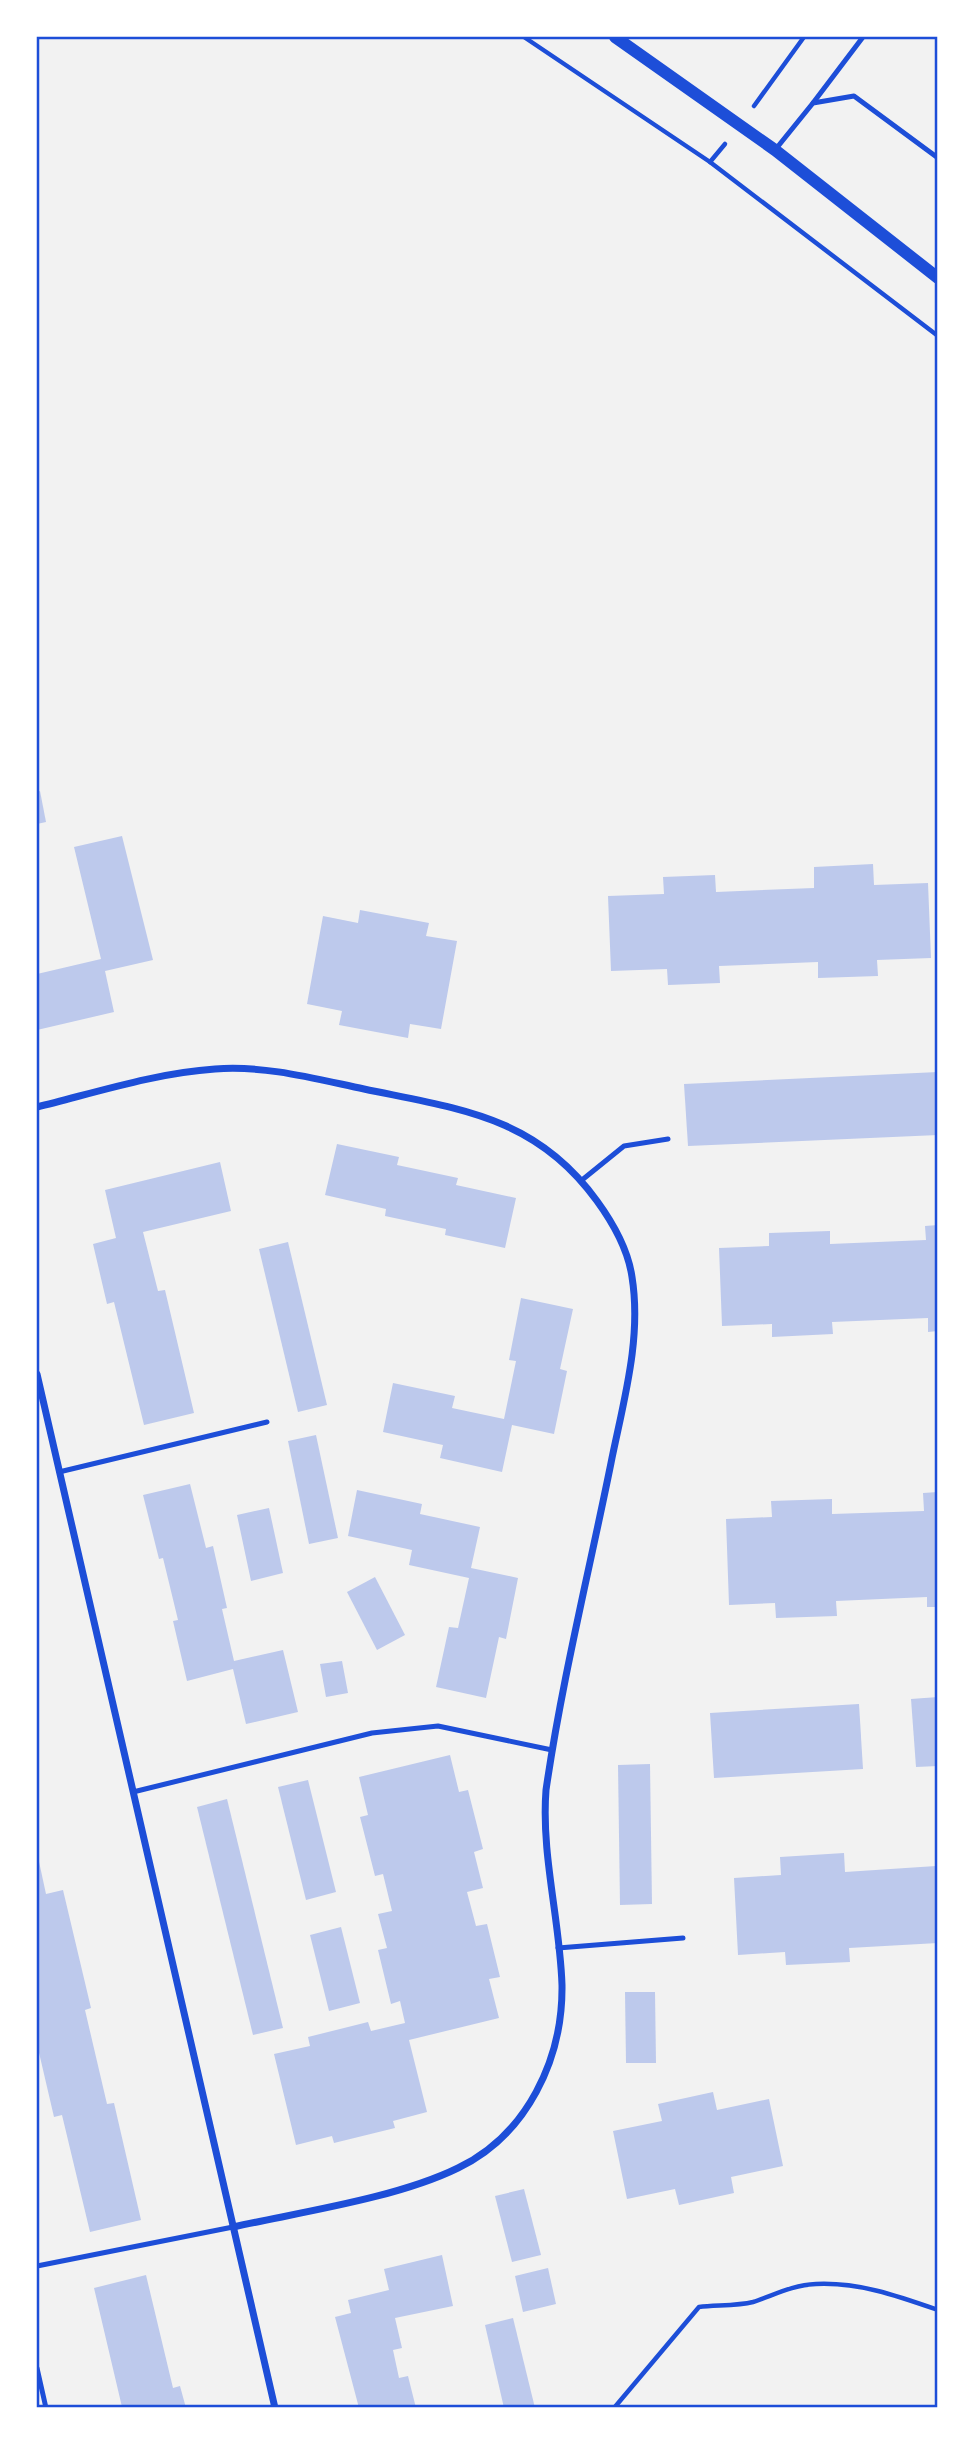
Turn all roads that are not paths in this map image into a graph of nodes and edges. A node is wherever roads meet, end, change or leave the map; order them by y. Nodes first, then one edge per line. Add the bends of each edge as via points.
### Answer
1 (615, 37) edge
2 (863, 37) edge
3 (813, 103) junction
4 (775, 150) junction
5 (938, 158) edge
6 (938, 278) edge
7 (37, 1107) edge
8 (668, 1139) dead end
9 (582, 1180) junction
10 (37, 1374) edge
11 (267, 1422) dead end
12 (58, 1472) junction
13 (552, 1750) junction
14 (133, 1792) junction
15 (683, 1938) dead end
16 (558, 1948) junction
17 (233, 2227) junction
18 (37, 2266) edge
19 (37, 2368) edge
20 (46, 2408) edge
21 (275, 2408) edge

1 - 4 street
2 - 3 lane
3 - 4 lane
3 - 5 lane via 854,96
4 - 6 street
7 - 9 street via 214,1069 257,1069 459,1109 529,1135
8 - 9 lane via 624,1146
9 - 13 street via 623,1245 632,1277 633,1328 631,1360
10 - 12 street
11 - 12 lane
12 - 14 street
13 - 14 lane via 481,1732 439,1726 401,1728
13 - 16 street via 544,1818
14 - 17 street
15 - 16 lane
16 - 17 street via 560,2008 553,2055 519,2120 491,2148 458,2168 406,2187
17 - 18 lane
17 - 21 street
19 - 20 lane

